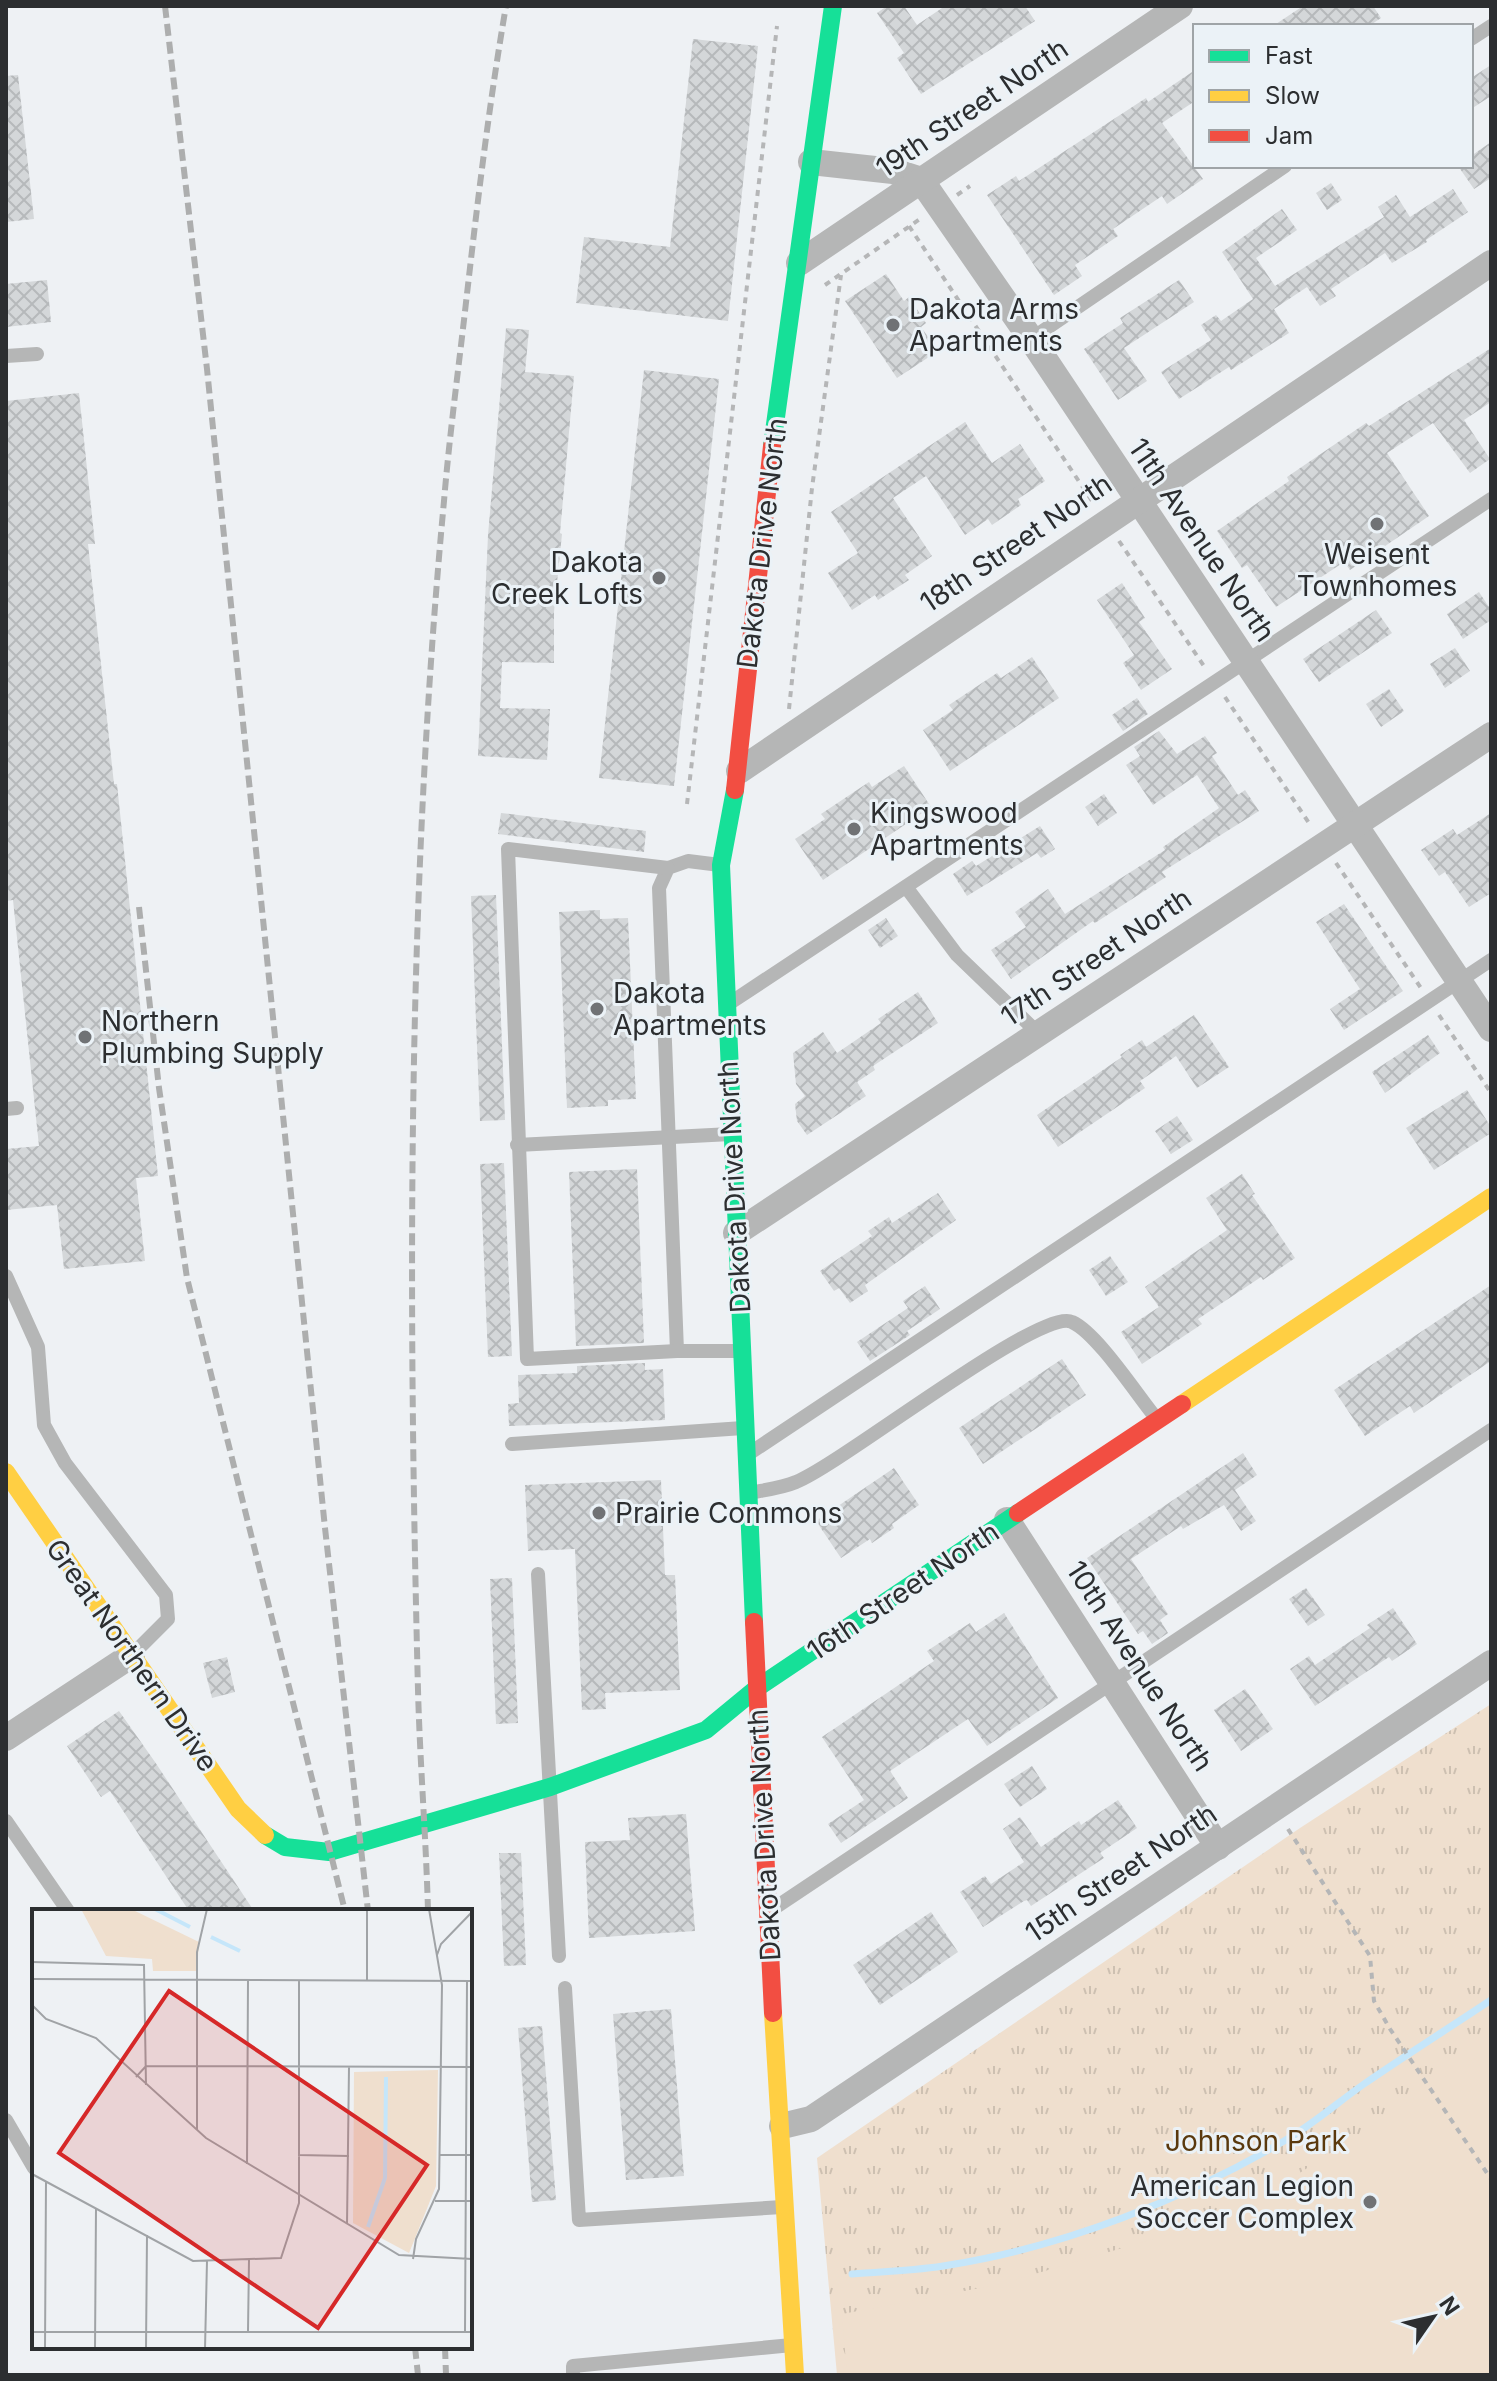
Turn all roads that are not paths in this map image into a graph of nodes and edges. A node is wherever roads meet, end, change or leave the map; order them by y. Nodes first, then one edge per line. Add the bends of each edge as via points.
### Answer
1 (833, 6) edge
2 (1180, 6) edge
3 (1491, 26) edge
4 (1473, 38) edge
5 (811, 162) junction
6 (1282, 168) edge
7 (921, 180) junction
8 (799, 263) junction
9 (1491, 263) edge
10 (1031, 339) junction
11 (37, 354) dead end
12 (6, 356) edge
13 (1491, 499) edge
14 (1136, 501) junction
15 (1245, 663) junction
16 (1491, 735) edge
17 (739, 771) junction
18 (1354, 824) junction
19 (721, 865) junction
20 (668, 868) junction
21 (906, 887) junction
22 (1491, 960) edge
23 (1459, 982) junction
24 (726, 1005) junction
25 (1491, 1029) edge
26 (1039, 1034) junction
27 (732, 1134) junction
28 (669, 1138) junction
29 (517, 1145) junction
30 (1491, 1197) edge
31 (736, 1233) junction
32 (6, 1276) edge
33 (677, 1351) junction
34 (741, 1351) junction
35 (1157, 1420) junction
36 (745, 1428) junction
37 (1491, 1430) edge
38 (512, 1444) dead end
39 (746, 1456) junction
40 (6, 1472) edge
41 (748, 1493) junction
42 (1007, 1520) junction
43 (538, 1574) dead end
44 (132, 1655) junction
45 (1491, 1663) edge
46 (1112, 1683) junction
47 (757, 1688) junction
48 (6, 1738) edge
49 (550, 1787) junction
50 (6, 1821) edge
51 (263, 1834) joint
52 (1218, 1847) junction
53 (67, 1909) edge
54 (767, 1914) junction
55 (559, 1956) dead end
56 (565, 1988) dead end
57 (6, 2120) edge
58 (782, 2126) junction
59 (32, 2165) edge
60 (783, 2207) junction
61 (792, 2345) junction
62 (573, 2375) edge
63 (795, 2375) edge

1 - 5 street, Dakota Drive North
2 - 7 street, 19th Street North
3 - 4 lane
5 - 7 street via 893,171
5 - 8 street, Dakota Drive North
6 - 10 lane
7 - 8 street, 19th Street North
7 - 10 street, 11th Avenue North
8 - 17 street, Dakota Drive North via 761,525
9 - 14 street, 18th Street North
10 - 14 street, 11th Avenue North
11 - 12 lane
13 - 15 lane
14 - 15 street, 11th Avenue North
14 - 17 street, 18th Street North
15 - 18 street, 11th Avenue North
15 - 21 lane
16 - 18 street, 17th Street North
17 - 19 street, Dakota Drive North
18 - 23 street, 11th Avenue North
18 - 26 street, 17th Street North
19 - 20 lane via 688,861
19 - 24 street, Dakota Drive North
20 - 28 lane via 659,888
20 - 29 lane via 508,849
21 - 24 lane
21 - 26 lane via 957,955
22 - 23 lane
23 - 25 street, 11th Avenue North
23 - 39 lane
24 - 27 street, Dakota Drive North
26 - 31 street, 17th Street North
27 - 28 lane
27 - 31 street, Dakota Drive North
28 - 29 lane
28 - 33 lane
29 - 33 lane via 527,1359
30 - 35 street, 16th Street North
31 - 34 street, Dakota Drive North
32 - 44 lane via 38,1347 44,1425 65,1463 166,1595 168,1619
33 - 34 lane
34 - 36 street, Dakota Drive North
35 - 41 lane via 1092,1338 1062,1319 980,1363 796,1482
35 - 42 street, 16th Street North
36 - 38 lane
36 - 39 street, Dakota Drive North
37 - 46 lane
39 - 41 street, Dakota Drive North
40 - 44 street, Great Northern Drive
41 - 47 street, Dakota Drive North
42 - 46 street, 10th Avenue North
42 - 47 street, 16th Street North
43 - 49 lane
44 - 48 street
44 - 51 street, Great Northern Drive via 238,1809
45 - 52 street, 15th Street North
46 - 52 street, 10th Avenue North
46 - 54 lane
47 - 49 street, 16th Street North via 706,1730
47 - 54 street, Dakota Drive North
49 - 51 street, 16th Street North via 329,1852 285,1847
49 - 55 lane
50 - 53 lane
52 - 58 street, 15th Street North via 811,2119
54 - 58 street, Dakota Drive North
56 - 60 lane via 579,2220
57 - 59 lane
58 - 60 street, Dakota Drive North
60 - 61 street, Dakota Drive North
61 - 62 lane via 573,2366
61 - 63 street, Dakota Drive North

